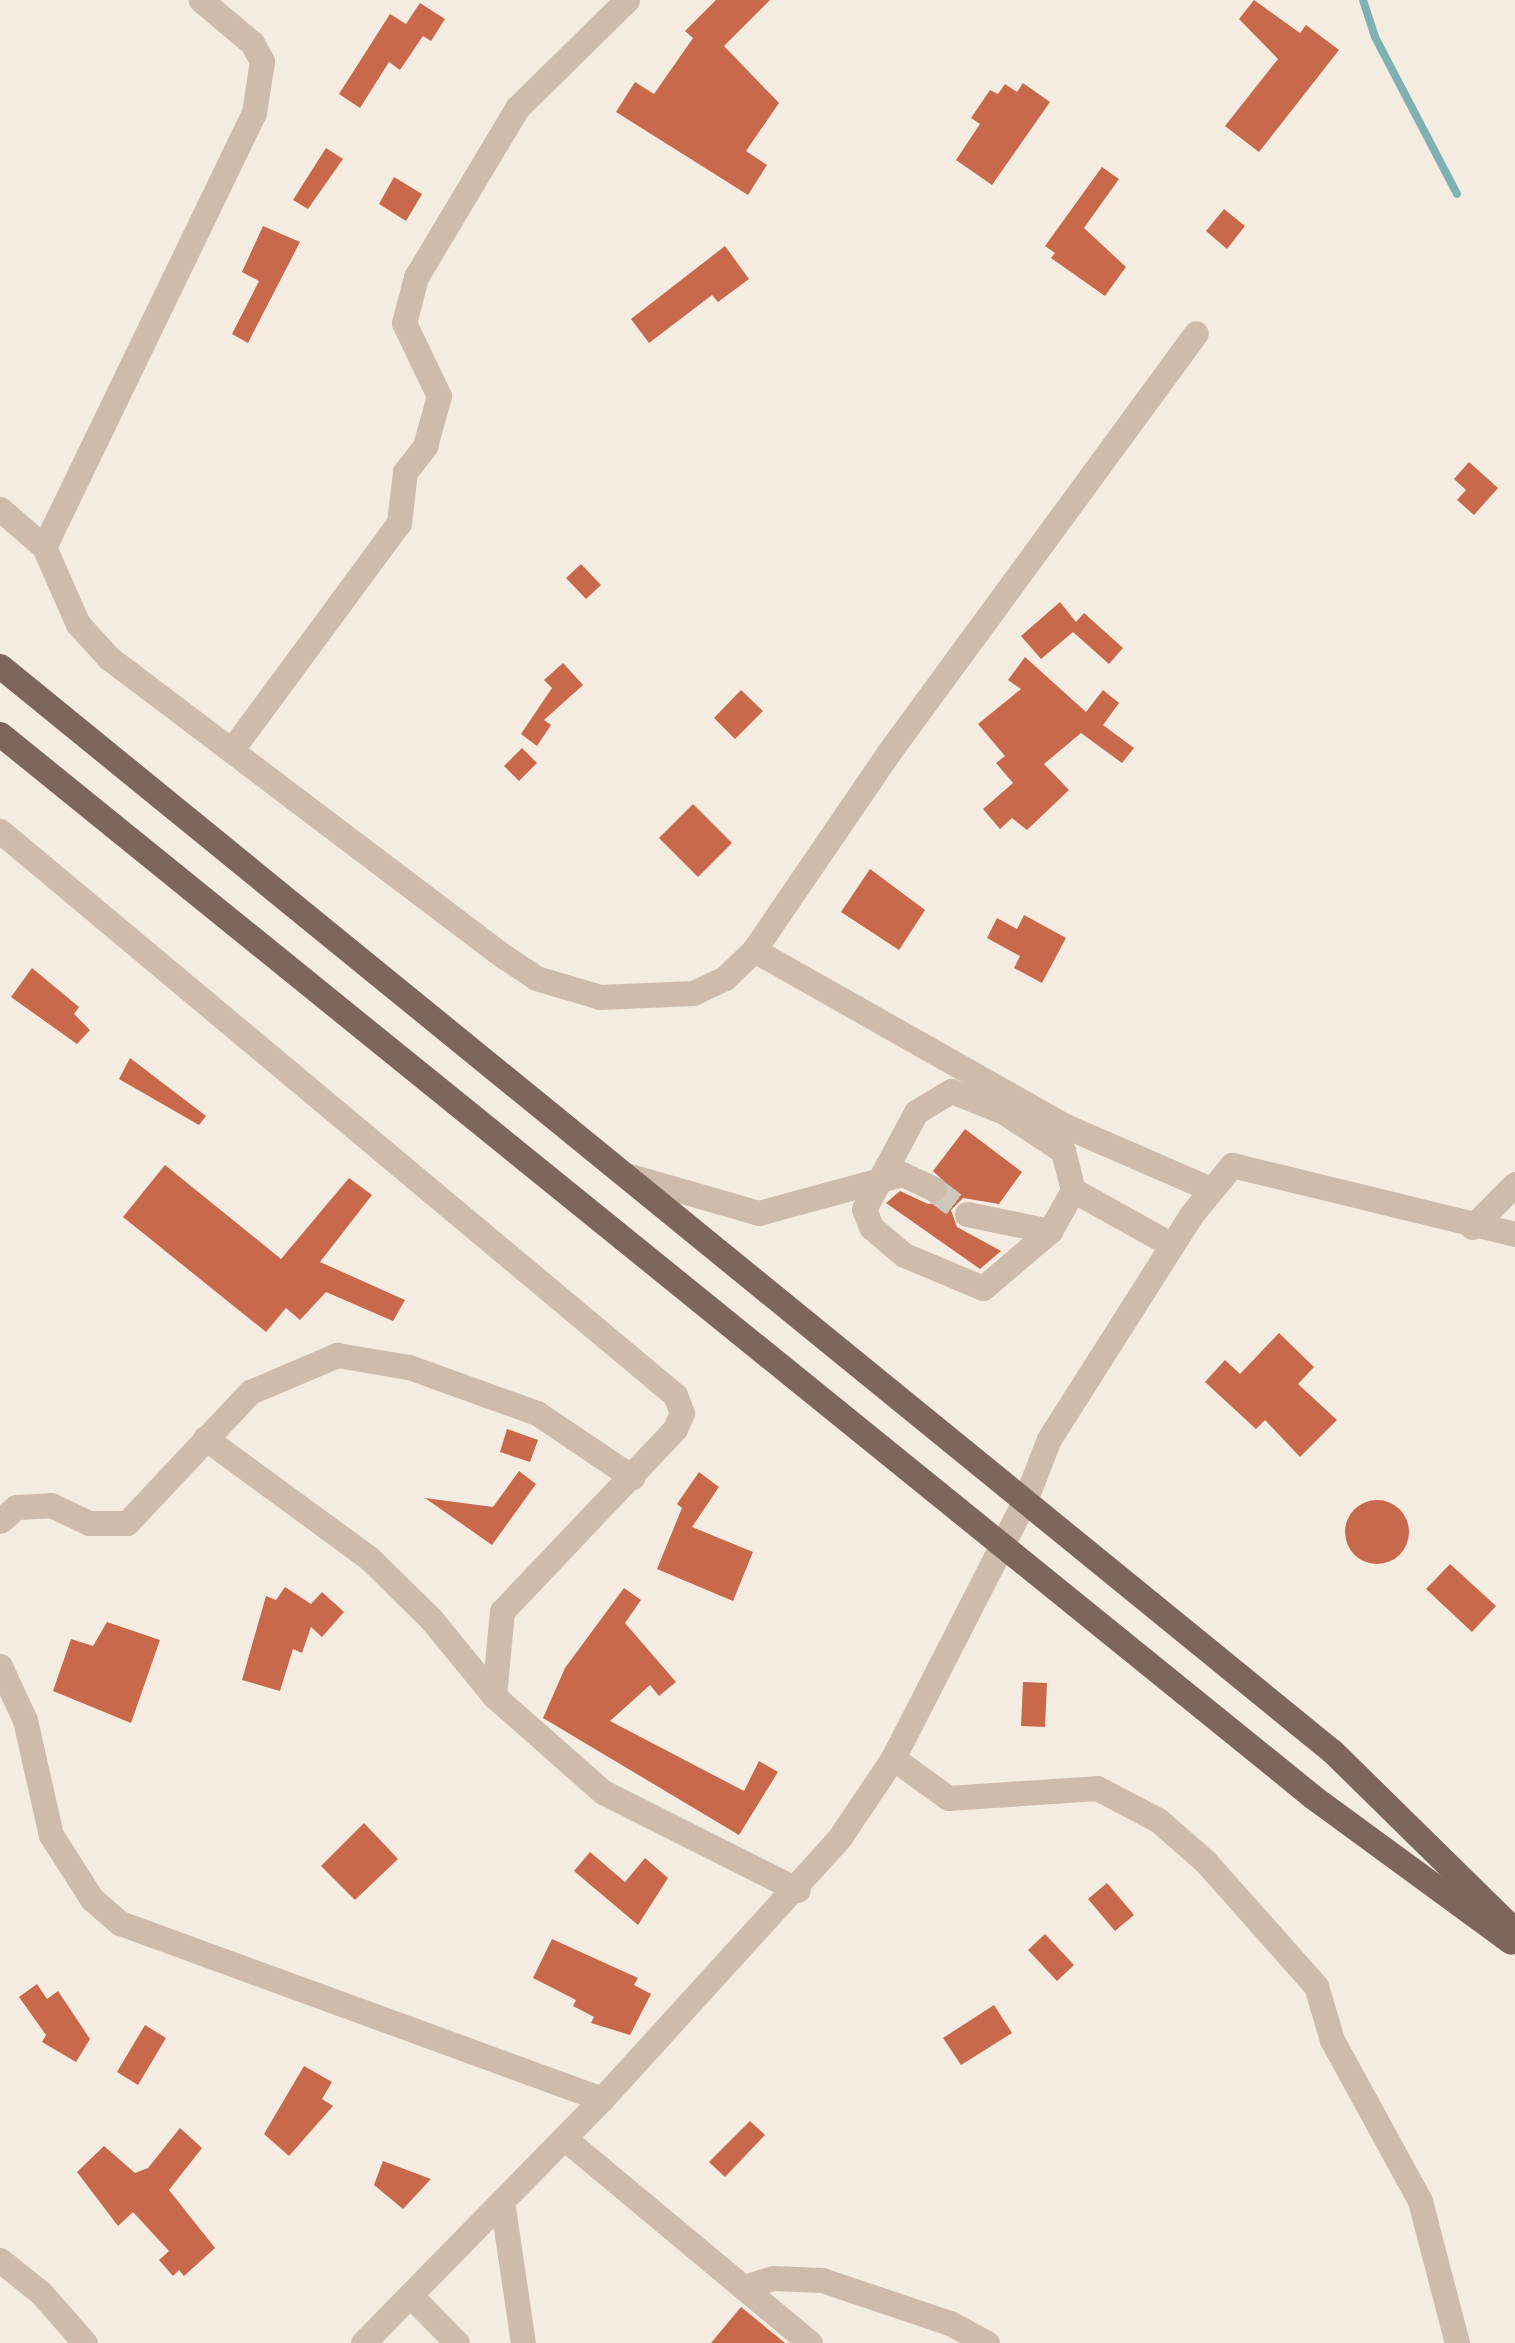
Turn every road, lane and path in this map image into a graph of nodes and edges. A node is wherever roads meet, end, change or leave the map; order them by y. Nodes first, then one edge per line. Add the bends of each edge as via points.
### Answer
1 (202, 0) edge
2 (628, 0) edge
3 (1196, 333) dead end
4 (0, 510) edge
5 (44, 547) junction
6 (0, 666) edge
7 (0, 734) edge
8 (232, 748) junction
9 (0, 830) edge
10 (754, 950) junction
11 (620, 1173) junction
12 (873, 1183) junction
13 (1515, 1184) edge
14 (1210, 1188) junction
15 (934, 1189) tunnel mouth
16 (1073, 1190) junction
17 (967, 1214) tunnel mouth
18 (1472, 1227) junction
19 (1050, 1231) junction
20 (1515, 1234) edge
21 (1172, 1245) junction
22 (205, 1438) junction
23 (632, 1477) junction
24 (1026, 1498) junction
25 (0, 1521) edge
26 (1002, 1545) junction
27 (0, 1666) edge
28 (494, 1696) junction
29 (893, 1758) junction
30 (798, 1890) junction
31 (1515, 1930) edge
32 (1515, 1945) edge
33 (602, 2098) junction
34 (564, 2138) junction
35 (502, 2200) junction
36 (0, 2260) edge
37 (744, 2287) junction
38 (410, 2295) junction
39 (85, 2343) edge
40 (363, 2343) edge
41 (457, 2343) edge
42 (523, 2343) edge
43 (810, 2343) edge
44 (987, 2343) edge
45 (1457, 2343) edge

1 - 5 street via 252,43 263,82
2 - 8 street via 517,108 416,277 404,322 439,396 425,446 405,472 399,523
3 - 10 street via 889,752
4 - 5 street
5 - 8 street via 78,624 109,658
6 - 11 main road
7 - 26 main road
8 - 10 street via 536,978 600,997 648,999 693,993 725,978
9 - 23 street via 668,1388 680,1404 680,1422
10 - 14 street via 1062,1124
11 - 12 street via 759,1213
11 - 24 main road
12 - 15 street via 902,1174
12 - 16 street via 916,1112 951,1090 1004,1112 1063,1151
12 - 19 street via 864,1209 871,1228 904,1254 984,1288
13 - 18 street
14 - 18 street via 1232,1166 1250,1167
14 - 21 street
16 - 19 street
16 - 21 street
17 - 19 street
18 - 20 street
21 - 24 street via 1049,1439
22 - 23 street via 268,1381 336,1355 367,1356 537,1413
22 - 25 street via 127,1523 89,1523 51,1506 16,1507
22 - 28 street via 369,1558 431,1619
23 - 28 street via 502,1611
24 - 26 street
24 - 31 main road via 1332,1751
26 - 29 street
26 - 32 main road via 1313,1797
27 - 33 street via 24,1720 51,1835 92,1899 120,1923
28 - 30 street via 604,1792
29 - 30 street
29 - 45 street via 948,1798 1097,1788 1158,1820 1205,1861 1316,1986 1332,2040 1420,2201
30 - 33 street
33 - 34 street
34 - 35 street
34 - 37 street
35 - 38 street
35 - 42 street
36 - 39 street via 40,2292
37 - 43 street
37 - 44 street via 773,2278 822,2280 950,2323
38 - 40 street
38 - 41 street

